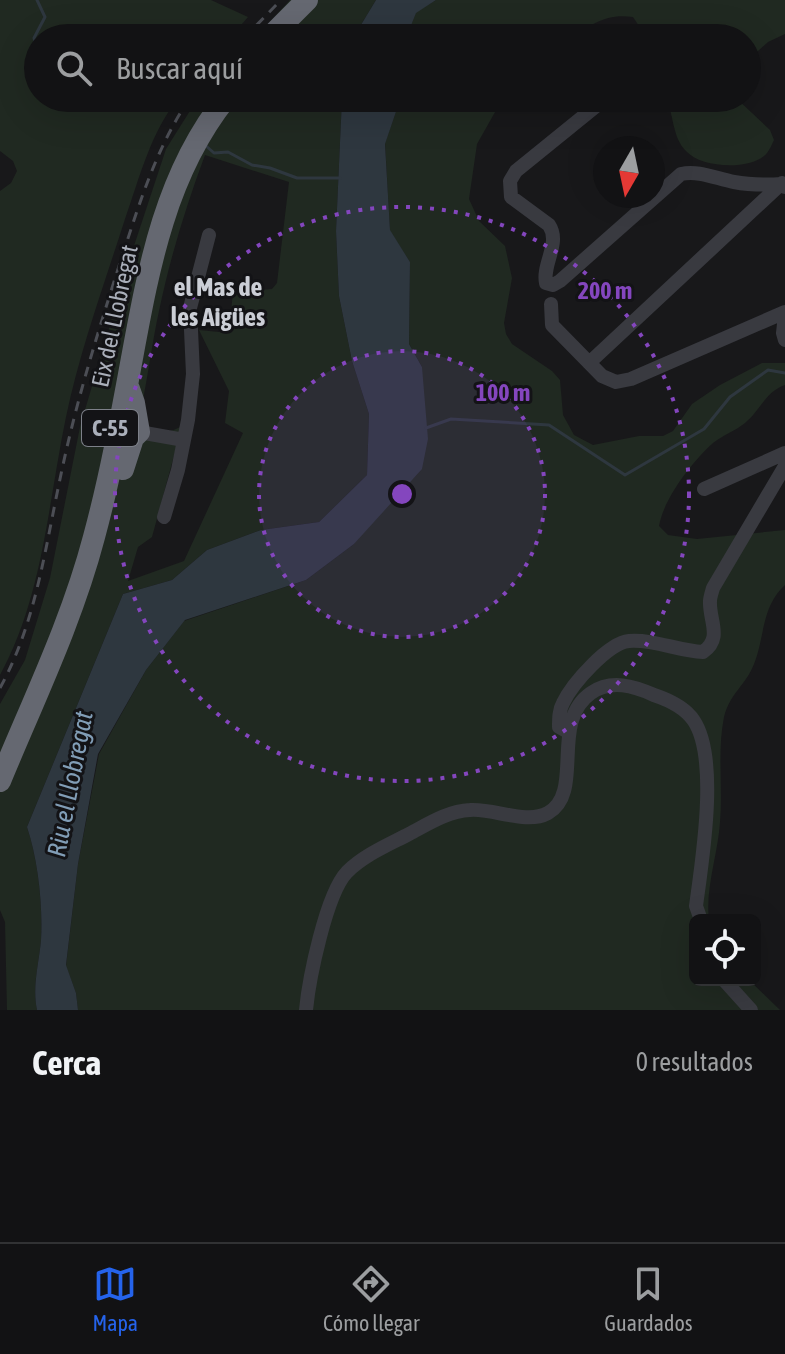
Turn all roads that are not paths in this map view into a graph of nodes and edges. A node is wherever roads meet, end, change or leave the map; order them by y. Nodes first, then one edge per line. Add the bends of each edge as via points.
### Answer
1 (307, 0) edge
2 (316, 0) edge
3 (283, 24) edge
4 (295, 24) edge
5 (204, 112) edge
6 (217, 112) edge
7 (589, 112) edge
8 (784, 184) edge
9 (209, 235) dead end
10 (551, 304) dead end
11 (785, 313) edge
12 (785, 340) edge
13 (589, 363) junction
14 (126, 387) junction
15 (139, 432) junction
16 (184, 440) junction
17 (785, 453) edge
18 (785, 466) edge
19 (106, 487) junction
20 (704, 489) dead end
21 (164, 517) dead end
22 (568, 732) junction
23 (0, 758) edge
24 (0, 781) edge
25 (699, 914) edge
26 (729, 986) edge
27 (306, 1010) edge
28 (751, 1010) edge

1 - 3 highway
2 - 4 highway
5 - 23 highway, Eix del Llobregat / C-55 via 183,147 154,221 81,557
6 - 14 highway, Eix del Llobregat / C-55 via 191,150 166,208
7 - 8 street via 510,181 511,197 553,231 546,283 560,281 681,174
8 - 13 street
9 - 16 street via 190,308 192,395
10 - 13 street via 552,325
11 - 12 street
11 - 13 street via 622,382 609,381
14 - 15 highway
14 - 19 highway, Eix del Llobregat / C-55
15 - 16 street
15 - 19 highway via 116,485
16 - 21 street
17 - 20 street
18 - 22 street via 713,588 712,645 703,652 641,641 613,646 563,702 559,727
19 - 24 highway, Eix del Llobregat / C-55 via 76,598
22 - 25 street via 582,700 613,685 656,695 694,720 704,745 706,779
22 - 27 street via 563,792 548,813 460,811 386,846 346,873 331,901
26 - 28 street

